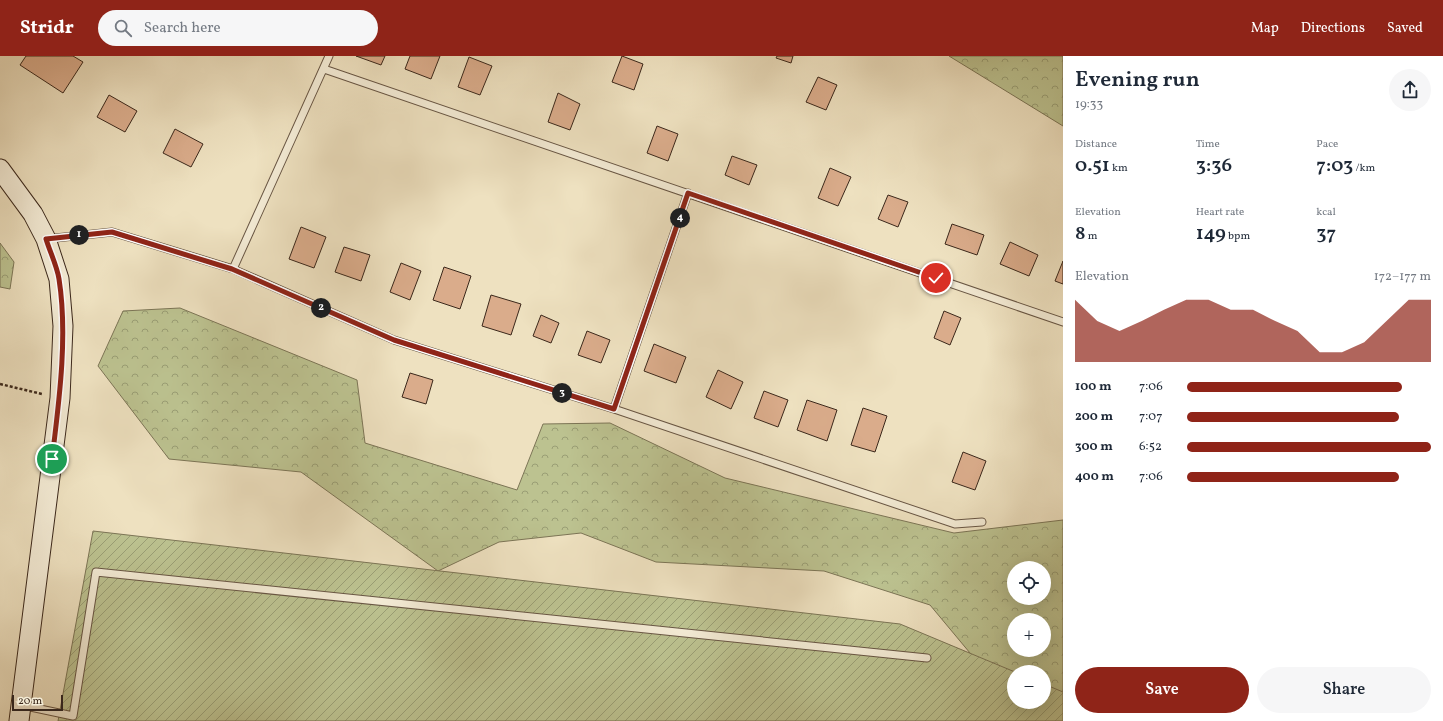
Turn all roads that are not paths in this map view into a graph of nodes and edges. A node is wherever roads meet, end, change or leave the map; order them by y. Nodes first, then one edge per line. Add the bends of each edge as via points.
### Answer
1 (329, 56) edge
2 (324, 69) junction
3 (0, 169) edge
4 (688, 193) junction
5 (46, 239) junction
6 (232, 269) junction
7 (1063, 322) edge
8 (614, 409) junction
9 (982, 522) dead end
10 (927, 658) dead end
11 (20, 713) edge
12 (72, 718) edge

1 - 2 lane
2 - 4 lane
2 - 6 lane
3 - 5 street via 33,214
4 - 7 lane
4 - 8 lane
5 - 6 lane via 112,232
5 - 11 street via 59,278 63,326 60,398
6 - 8 lane via 394,340
8 - 9 lane via 955,524
10 - 12 lane via 96,572
11 - 12 lane

